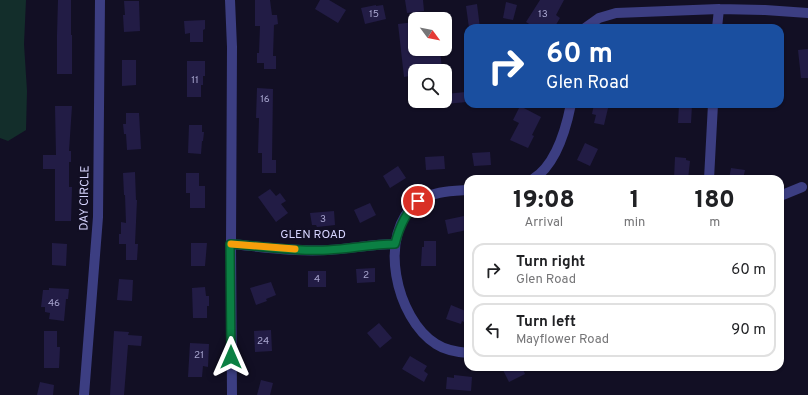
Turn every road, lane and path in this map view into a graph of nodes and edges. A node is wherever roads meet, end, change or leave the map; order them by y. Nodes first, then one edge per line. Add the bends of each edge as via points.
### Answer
1 (100, 0) edge
2 (230, 0) edge
3 (719, 9) junction
4 (808, 13) edge
5 (591, 24) edge
6 (717, 24) edge
7 (570, 108) edge
8 (713, 108) edge
9 (538, 175) edge
10 (709, 175) edge
11 (802, 186) dead end
12 (464, 190) edge
13 (784, 194) edge
14 (230, 244) junction
15 (395, 244) junction
16 (464, 352) edge
17 (84, 395) edge
18 (232, 395) edge

1 - 17 street, DAY CIRCLE via 98,217
2 - 14 street
3 - 4 street
3 - 5 street via 616,13 599,18
3 - 6 street
7 - 9 street via 555,151 545,169
8 - 10 street
11 - 13 street
12 - 15 street via 434,194 418,201 404,219
14 - 15 street, GLEN ROAD via 306,250
14 - 18 street
15 - 16 street via 400,292 410,316 437,344 449,350

